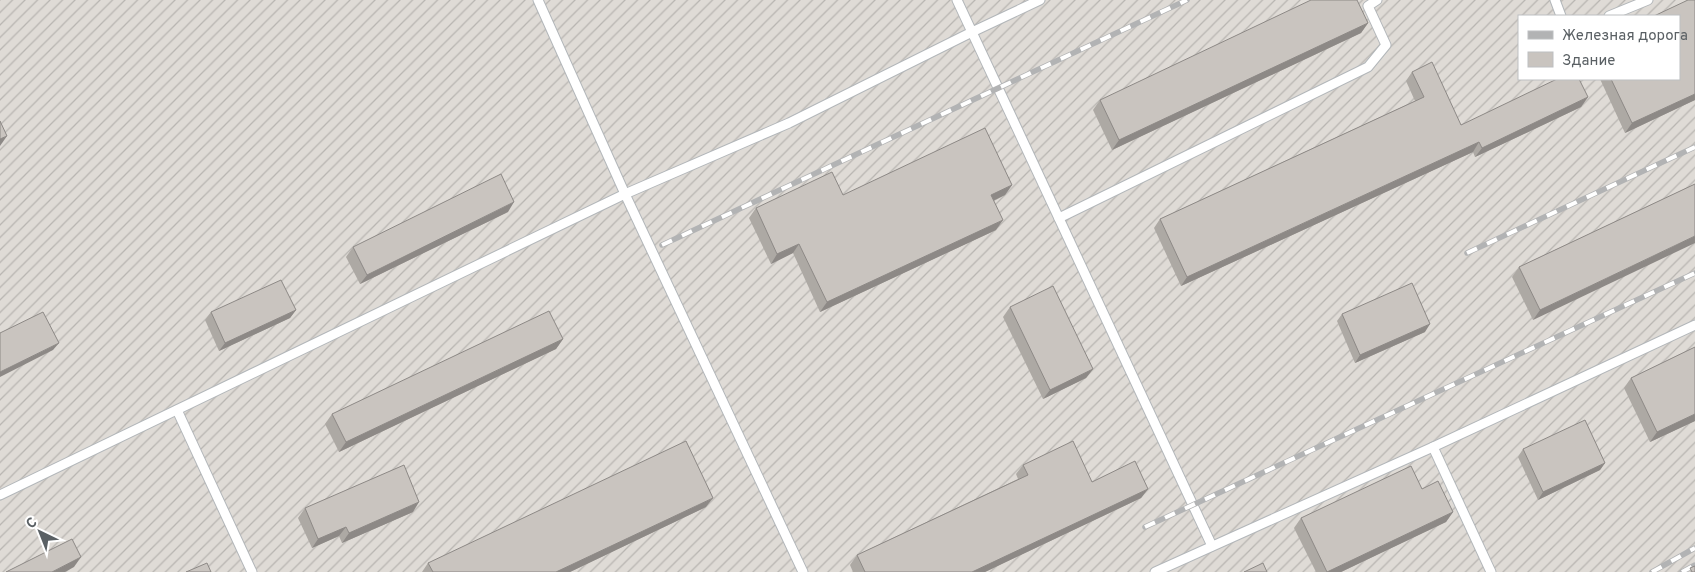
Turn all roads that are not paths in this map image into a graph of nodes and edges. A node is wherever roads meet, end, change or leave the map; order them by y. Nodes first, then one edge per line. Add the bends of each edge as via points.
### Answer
1 (538, 0) edge
2 (957, 0) edge
3 (1040, 0) edge
4 (1377, 0) edge
5 (1555, 0) edge
6 (1648, 0) edge
7 (1561, 15) edge
8 (1611, 15) edge
9 (972, 32) junction
10 (625, 194) junction
11 (1059, 218) junction
12 (1695, 325) edge
13 (177, 410) junction
14 (1434, 447) junction
15 (0, 495) edge
16 (1212, 546) junction
17 (252, 572) edge
18 (803, 572) edge
19 (1155, 572) edge
20 (1491, 572) edge

1 - 10 lane
2 - 9 lane
3 - 9 lane
4 - 11 lane via 1368,6 1386,45 1368,67
5 - 7 lane
6 - 8 lane
9 - 10 lane via 790,123
9 - 11 lane
10 - 13 lane
10 - 18 lane
11 - 16 lane
12 - 14 lane
13 - 15 lane
13 - 17 lane
14 - 16 lane
14 - 20 lane
16 - 19 lane

